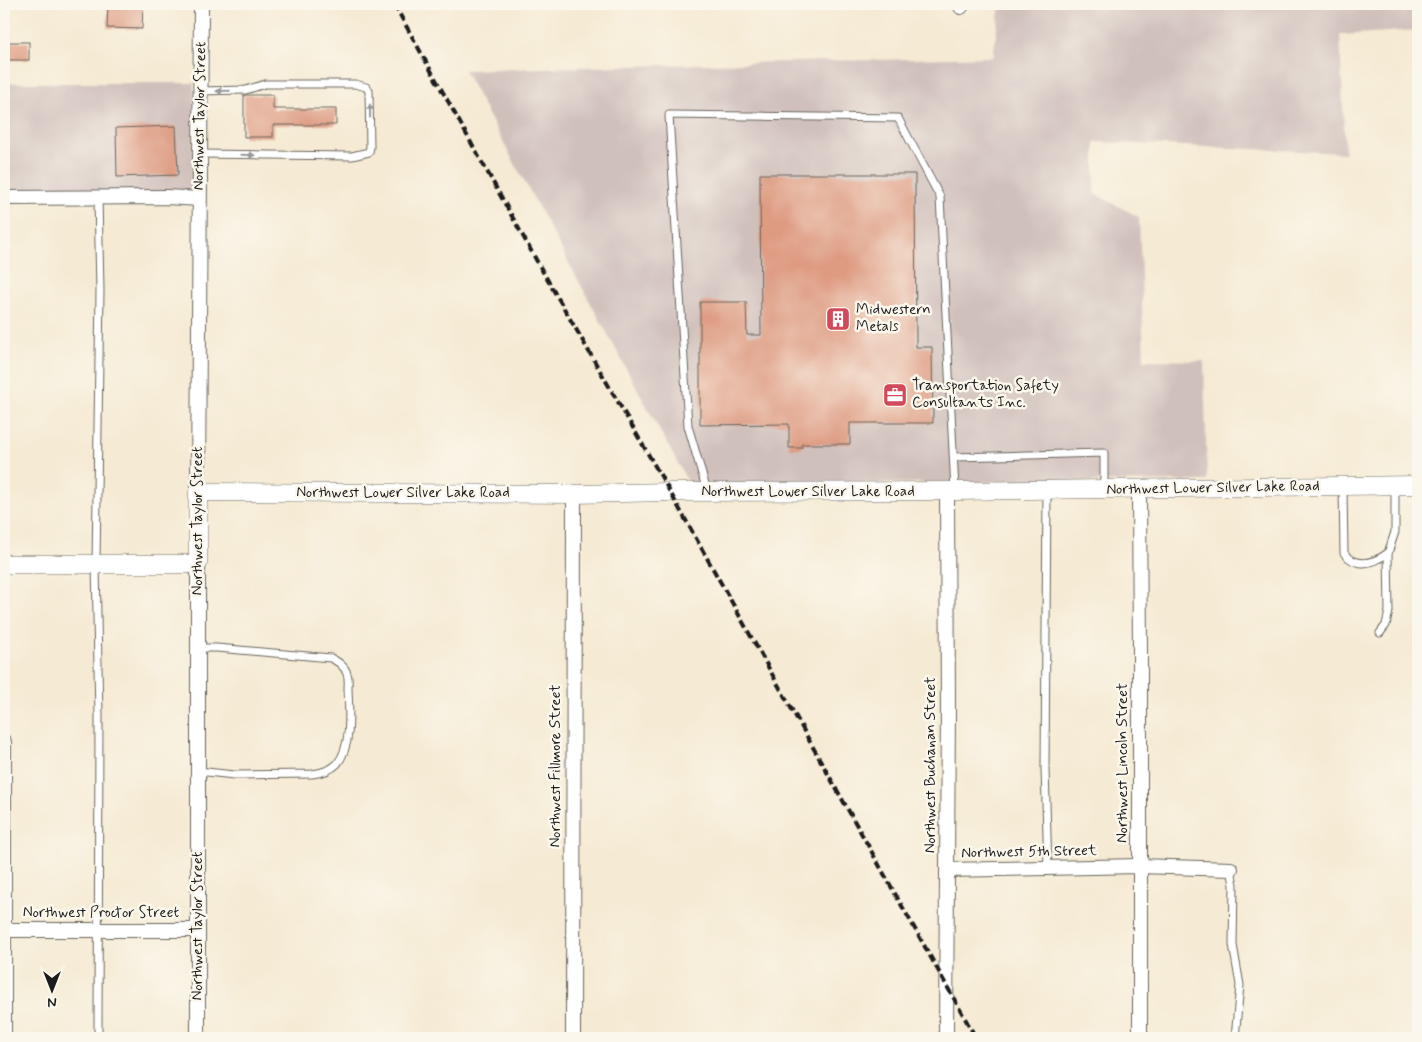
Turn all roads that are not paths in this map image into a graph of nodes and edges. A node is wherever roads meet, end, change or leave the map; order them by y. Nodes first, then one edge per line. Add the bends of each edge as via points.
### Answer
1 (201, 4) edge
2 (200, 91) junction
3 (199, 154) junction
4 (98, 197) junction
5 (4, 198) edge
6 (199, 199) junction
7 (954, 457) junction
8 (1343, 486) junction
9 (1395, 486) junction
10 (1418, 486) edge
11 (1104, 489) junction
12 (1139, 489) junction
13 (1047, 490) junction
14 (198, 492) junction
15 (707, 492) junction
16 (951, 492) junction
17 (574, 494) junction
18 (1388, 553) junction
19 (4, 564) edge
20 (96, 564) junction
21 (198, 564) junction
22 (1380, 633) dead end
23 (198, 648) junction
24 (4, 742) edge
25 (198, 771) junction
26 (1139, 866) junction
27 (1048, 869) junction
28 (1232, 869) joint
29 (947, 870) junction
30 (4, 930) edge
31 (99, 930) junction
32 (198, 930) junction
33 (4, 1038) edge
34 (98, 1038) edge
35 (198, 1038) edge
36 (573, 1038) edge
37 (946, 1038) edge
38 (1140, 1038) edge
39 (1235, 1038) edge

1 - 2 street, Northwest Taylor Street
2 - 3 street, Northwest Taylor Street
3 -> 2 lane via 352,156 369,152 370,147 369,91 366,87 355,84 265,84 246,90
3 - 6 street, Northwest Taylor Street
4 - 5 street
4 - 6 street
4 - 20 lane via 100,290
6 - 14 street, Northwest Taylor Street
7 - 11 lane via 1104,453
7 - 15 lane via 940,197 898,118 669,115 688,426
7 - 16 lane
8 - 9 street, Northwest Lower Silver Lake Road
8 - 12 street, Northwest Lower Silver Lake Road
8 - 18 lane via 1344,553 1348,559 1363,564
9 - 10 street, Northwest Lower Silver Lake Road
9 - 18 lane via 1395,532
11 - 12 street, Northwest Lower Silver Lake Road
11 - 13 street, Northwest Lower Silver Lake Road
12 - 26 street, Northwest Lincoln Street
13 - 16 street, Northwest Lower Silver Lake Road
13 - 27 lane via 1045,769
14 - 17 street, Northwest Lower Silver Lake Road
14 - 21 street, Northwest Taylor Street
15 - 16 street, Northwest Lower Silver Lake Road
15 - 17 street, Northwest Lower Silver Lake Road
16 - 29 street, Northwest Buchanan Street
17 - 36 street, Northwest Fillmore Street
18 - 22 lane via 1389,611 1386,626
19 - 20 street
20 - 21 street
20 - 31 lane via 100,717
21 - 23 street, Northwest Taylor Street
23 - 25 street, Northwest Taylor Street
23 - 25 lane via 331,658 348,674 349,696 348,733 343,753 336,765 324,772 234,775
24 - 30 street
25 - 32 street, Northwest Taylor Street
26 - 27 street, Northwest 5th Street
26 - 28 street, Northwest 5th Street
26 - 38 street, Northwest Lincoln Street
27 - 29 street, Northwest 5th Street
28 - 39 lane via 1233,945 1240,985
29 - 37 street, Northwest Buchanan Street
30 - 31 street, Northwest Proctor Street
30 - 33 street
31 - 32 street, Northwest Proctor Street
31 - 34 lane
32 - 35 street, Northwest Taylor Street

